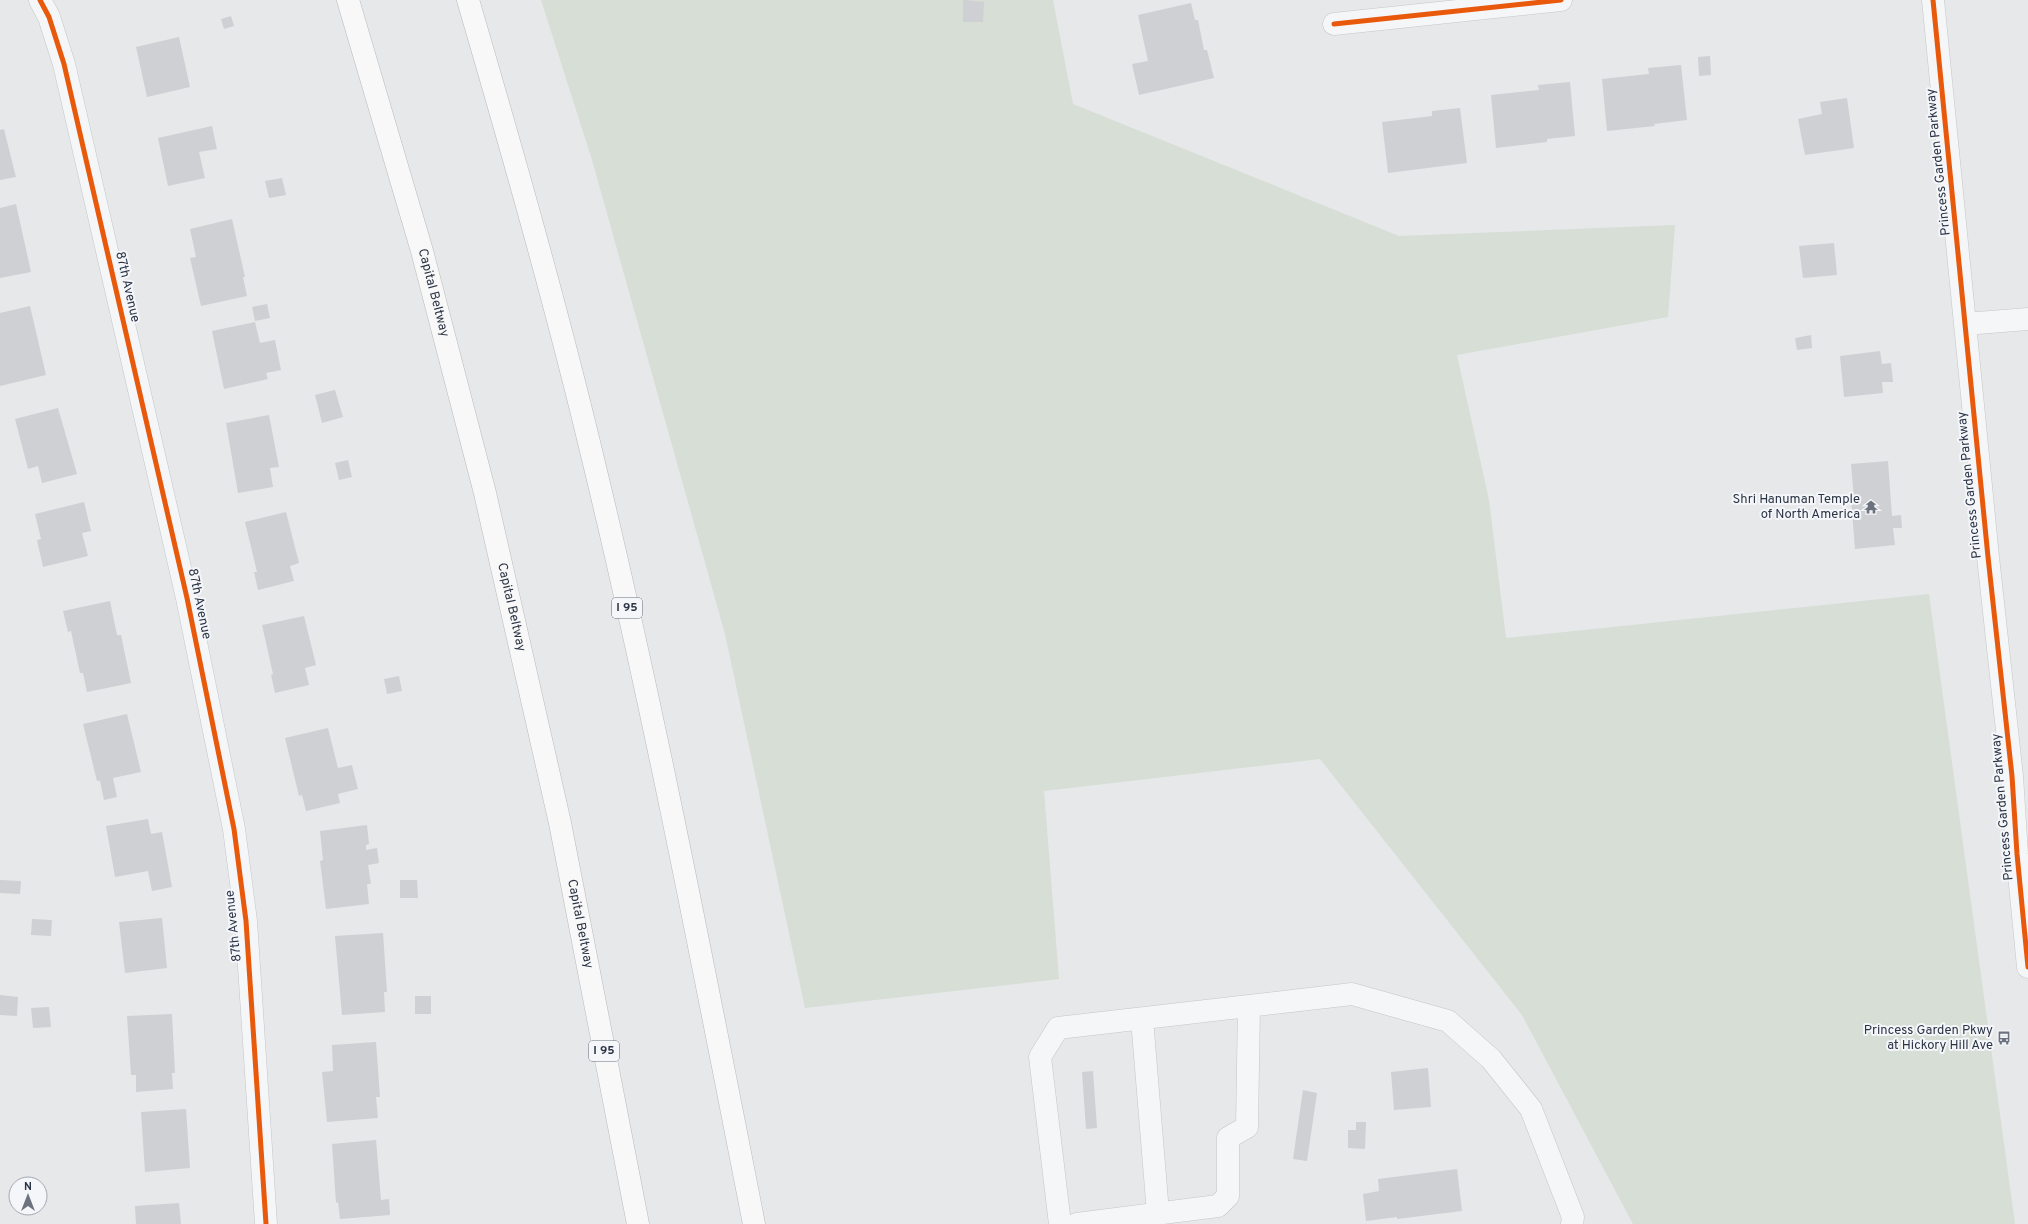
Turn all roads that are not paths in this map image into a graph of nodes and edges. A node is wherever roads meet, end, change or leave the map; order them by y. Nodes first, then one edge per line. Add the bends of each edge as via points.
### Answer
1 (40, 0) edge
2 (348, 0) edge
3 (468, 0) edge
4 (1561, 0) edge
5 (1934, 0) edge
6 (1334, 24) dead end
7 (2028, 320) edge
8 (1965, 324) junction
9 (2020, 777) edge
10 (2028, 967) edge
11 (1249, 1006) junction
12 (1142, 1019) junction
13 (1158, 1213) junction
14 (266, 1224) edge
15 (638, 1224) edge
16 (754, 1224) edge
17 (1060, 1224) edge
18 (1077, 1224) edge
19 (1572, 1224) edge

1 - 14 street, 87th Avenue via 49,17 64,64 187,598 234,829 246,921
2 - 15 highway, Capital Beltway / I 95 via 422,251 485,493 560,823
3 - 16 highway, I 95 via 532,220 594,463 670,798
4 - 6 street
5 - 8 street, Princess Garden Parkway
7 - 8 street
8 - 9 street, Princess Garden Parkway
9 - 10 street, Princess Garden Parkway via 2017,854
11 - 12 street
11 - 13 street via 1248,1128 1228,1138 1228,1196 1218,1206
11 - 19 street via 1352,994 1448,1021 1491,1059 1531,1109 1573,1217
12 - 13 street
12 - 17 street via 1058,1028 1040,1057
13 - 18 street

